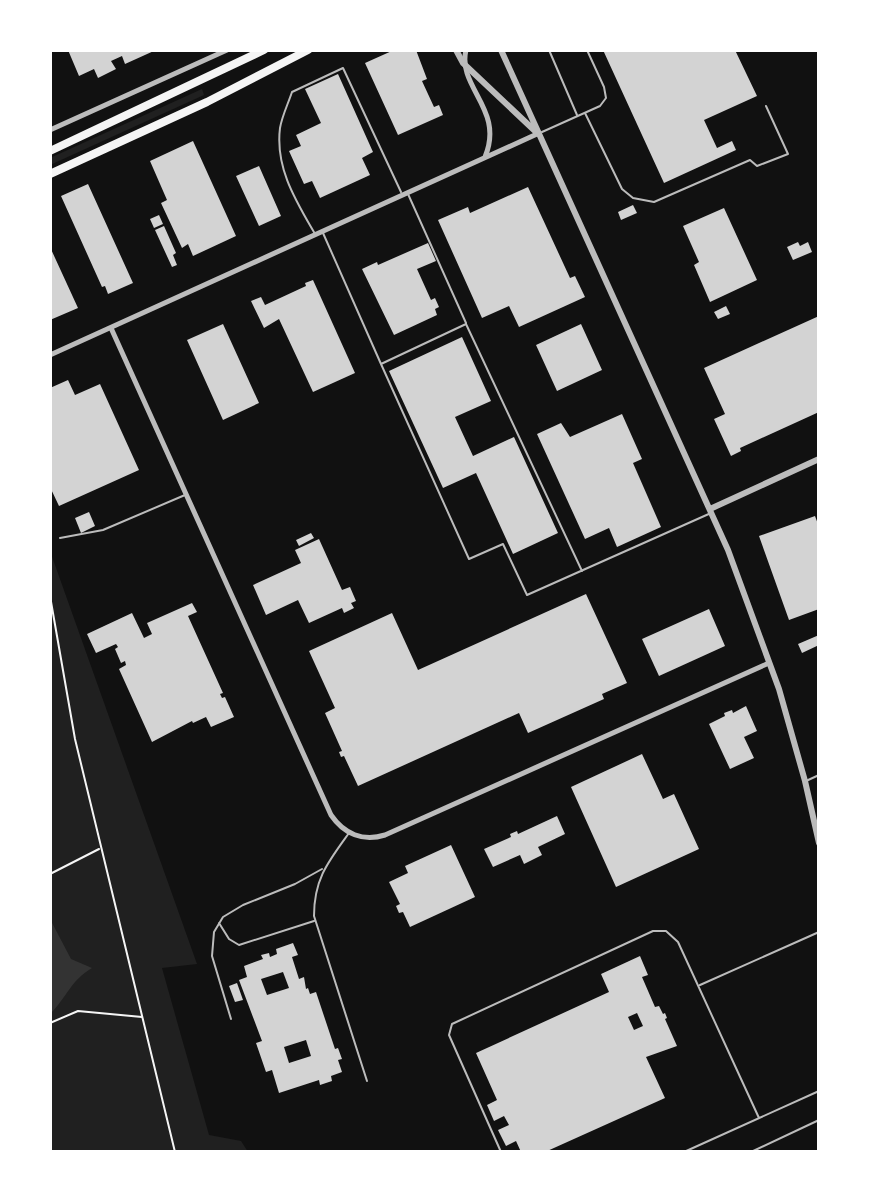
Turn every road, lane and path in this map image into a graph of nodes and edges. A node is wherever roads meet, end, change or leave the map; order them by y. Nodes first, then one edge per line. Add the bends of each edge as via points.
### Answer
1 (227, 50) edge
2 (264, 50) edge
3 (308, 50) edge
4 (456, 50) edge
5 (466, 50) edge
6 (501, 50) edge
7 (549, 50) edge
8 (587, 50) edge
9 (463, 63) junction
10 (766, 106) dead end
11 (585, 113) junction
12 (578, 116) junction
13 (50, 130) edge
14 (537, 134) junction
15 (50, 151) edge
16 (485, 158) junction
17 (50, 174) edge
18 (405, 194) junction
19 (323, 232) junction
20 (316, 235) junction
21 (466, 324) junction
22 (111, 328) junction
23 (50, 355) edge
24 (381, 364) junction
25 (819, 459) edge
26 (186, 494) junction
27 (711, 511) junction
28 (60, 538) dead end
29 (582, 571) junction
30 (50, 596) edge
31 (769, 663) junction
32 (819, 775) edge
33 (805, 781) junction
34 (349, 833) junction
35 (819, 843) edge
36 (101, 848) junction
37 (324, 868) junction
38 (50, 874) edge
39 (315, 921) junction
40 (219, 923) junction
41 (819, 932) edge
42 (698, 986) junction
43 (142, 1017) junction
44 (231, 1019) dead end
45 (50, 1023) edge
46 (367, 1081) dead end
47 (819, 1091) edge
48 (759, 1118) junction
49 (819, 1120) edge
50 (175, 1152) edge
51 (501, 1152) edge
52 (684, 1152) edge
53 (751, 1152) edge

1 - 13 street
2 - 15 highway
3 - 17 highway
4 - 9 street
5 - 9 street
6 - 14 street
7 - 12 lane
8 - 11 lane via 606,98
9 - 14 street
9 - 16 street via 492,129
10 - 11 lane via 788,154 757,166 750,160 654,202 633,198 622,189
11 - 12 lane
12 - 14 lane
14 - 16 street
14 - 27 street
16 - 18 street
18 - 19 street
18 - 20 lane via 343,68 292,92 280,128 280,162
18 - 21 lane
19 - 20 street
19 - 24 lane
20 - 22 street
21 - 24 lane
21 - 29 lane
22 - 23 street
22 - 26 street
24 - 29 lane via 469,559 503,544 527,595
25 - 27 street
26 - 28 lane via 103,530
26 - 34 street via 331,815
27 - 29 lane
27 - 31 street
30 - 36 path
31 - 33 street
31 - 34 street via 385,835 373,839
32 - 33 lane
33 - 35 street
34 - 37 lane
36 - 38 path
36 - 43 path
37 - 39 lane via 314,893
37 - 40 lane via 243,905
39 - 40 lane via 239,945
39 - 46 lane
40 - 44 lane via 212,956
41 - 42 lane
42 - 48 lane
42 - 51 lane via 678,942 666,931 653,931 452,1024 449,1035
43 - 45 path via 78,1011
43 - 50 path
47 - 48 lane
48 - 52 lane
49 - 53 lane

